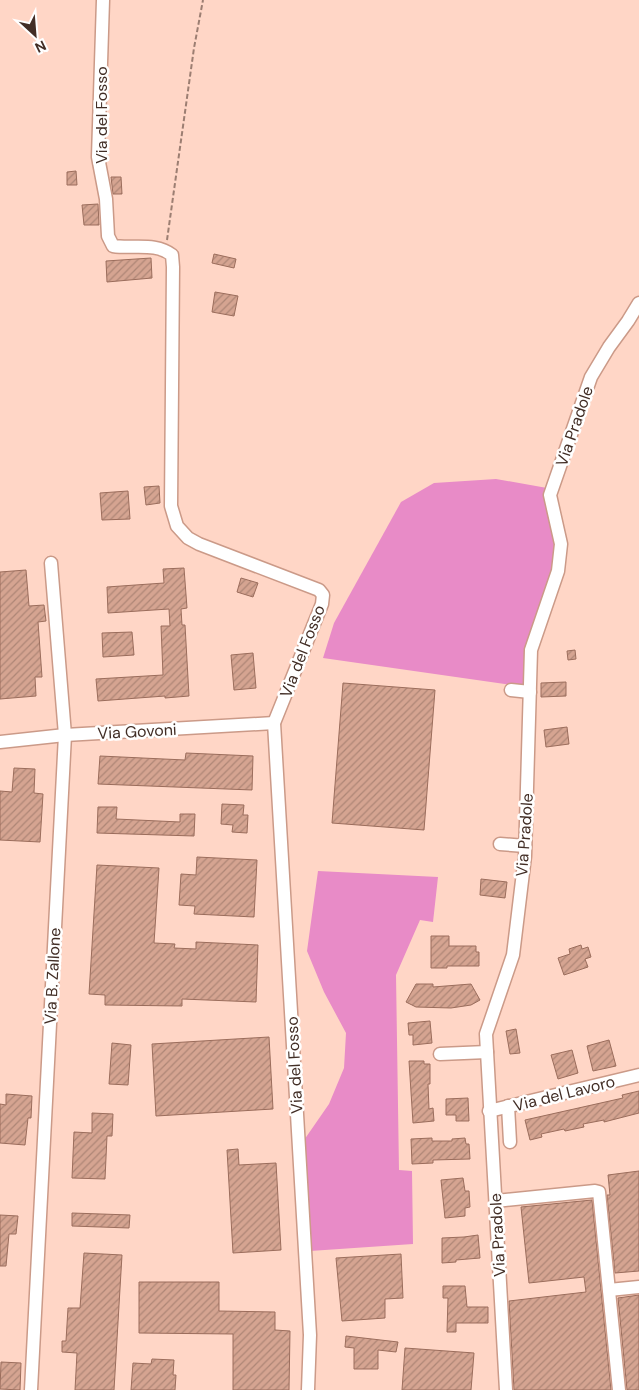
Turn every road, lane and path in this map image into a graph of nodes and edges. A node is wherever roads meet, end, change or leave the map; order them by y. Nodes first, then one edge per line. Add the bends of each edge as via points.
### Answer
1 (103, 0) edge
2 (203, 0) edge
3 (166, 250) junction
4 (639, 303) edge
5 (51, 563) dead end
6 (510, 690) dead end
7 (530, 692) junction
8 (274, 723) junction
9 (65, 735) junction
10 (0, 742) edge
11 (500, 844) dead end
12 (525, 846) junction
13 (487, 1052) junction
14 (440, 1054) dead end
15 (639, 1075) edge
16 (508, 1106) junction
17 (489, 1111) junction
18 (510, 1142) dead end
19 (496, 1201) junction
20 (639, 1287) edge
21 (609, 1290) junction
22 (31, 1390) edge
23 (308, 1390) edge
24 (506, 1390) edge
25 (619, 1390) edge

1 - 3 street, Via del Fosso via 98,157 106,199 108,236 113,246
2 - 3 path
3 - 8 street, Via del Fosso via 172,256 173,268 170,471 171,506 177,526 199,544 319,590 323,595
4 - 7 street, Via Pradole via 591,377 550,495 562,544 558,571 531,650
5 - 9 street, Via B. Zallone
6 - 7 street
7 - 12 street, Via Pradole
8 - 9 street, Via Govoni
8 - 23 street, Via del Fosso via 310,1334
9 - 10 street, Via Govoni
9 - 22 street, Via B. Zallone
11 - 12 street
12 - 13 street, Via Pradole via 513,955 486,1034
13 - 14 street
13 - 17 street, Via Pradole
15 - 16 street, Via del Lavoro
16 - 17 street, Via del Lavoro
16 - 18 street
17 - 19 street, Via Pradole
19 - 21 street via 599,1192
19 - 24 street, Via Pradole
20 - 21 street
21 - 25 street

